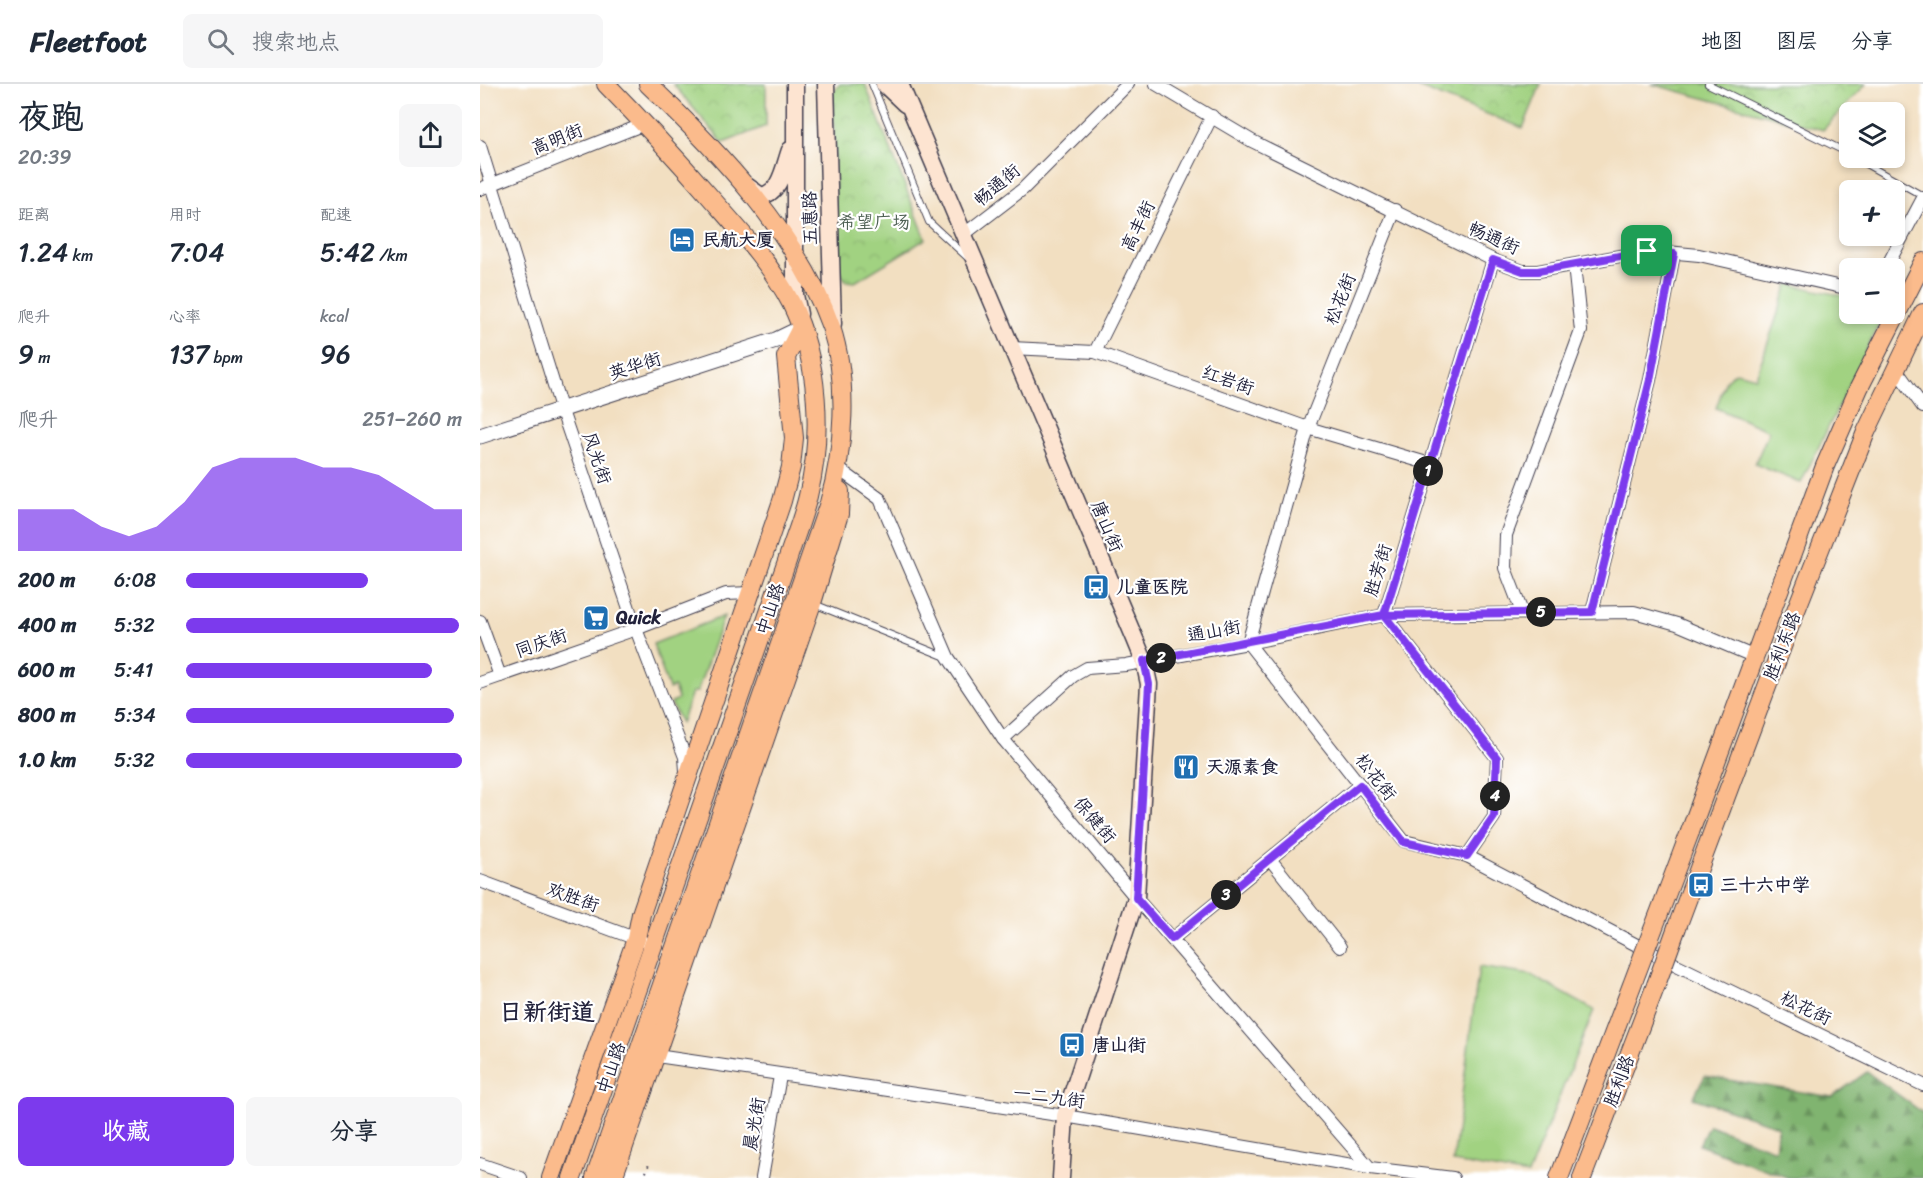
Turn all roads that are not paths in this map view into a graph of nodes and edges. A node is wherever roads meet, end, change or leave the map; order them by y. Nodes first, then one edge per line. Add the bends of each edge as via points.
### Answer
1 (606, 84) edge
2 (648, 84) edge
3 (795, 84) edge
4 (826, 84) edge
5 (872, 84) edge
6 (884, 84) edge
7 (900, 84) edge
8 (1128, 84) edge
9 (1156, 84) edge
10 (1708, 84) edge
11 (911, 110) junction
12 (1212, 116) junction
13 (648, 126) junction
14 (794, 138) junction
15 (480, 146) edge
16 (1839, 149) edge
17 (1872, 168) edge
18 (734, 174) junction
19 (493, 183) junction
20 (480, 189) edge
21 (1923, 197) edge
22 (1395, 210) junction
23 (963, 235) junction
24 (795, 250) junction
25 (1674, 254) junction
26 (1891, 258) edge
27 (1493, 260) junction
28 (1923, 262) edge
29 (976, 265) junction
30 (1574, 265) junction
31 (1839, 287) edge
32 (1923, 313) edge
33 (801, 328) junction
34 (1011, 348) junction
35 (836, 352) junction
36 (1095, 352) junction
37 (1895, 368) junction
38 (1923, 407) edge
39 (562, 411) junction
40 (1308, 428) junction
41 (480, 436) edge
42 (1430, 464) junction
43 (839, 469) junction
44 (750, 593) junction
45 (804, 600) junction
46 (1522, 612) junction
47 (1592, 612) junction
48 (1384, 615) junction
49 (480, 621) edge
50 (636, 629) junction
51 (1248, 643) junction
52 (948, 657) junction
53 (1755, 657) junction
54 (1144, 661) junction
55 (500, 676) junction
56 (480, 683) edge
57 (1003, 739) junction
58 (687, 778) junction
59 (1360, 785) junction
60 (1467, 856) junction
61 (1270, 859) junction
62 (480, 881) edge
63 (1136, 898) junction
64 (636, 939) junction
65 (1172, 939) junction
66 (654, 945) junction
67 (1340, 947) dead end
68 (1656, 984) joint
69 (648, 1054) junction
70 (780, 1076) junction
71 (1923, 1085) edge
72 (1065, 1116) junction
73 (480, 1164) edge
74 (1370, 1168) junction
75 (521, 1178) edge
76 (551, 1178) edge
77 (572, 1178) edge
78 (595, 1178) edge
79 (613, 1178) edge
80 (762, 1178) edge
81 (1061, 1178) edge
82 (1453, 1178) edge
83 (1559, 1178) edge
84 (1582, 1178) edge

1 - 13 main road, 中山路
2 - 18 main road, 中山路
3 - 14 main road, 五惠路
4 - 35 main road, 五惠路 via 831,304
5 - 29 lane via 929,222
6 - 11 main road
7 - 11 main road, 唐山街
8 - 23 street, 畅通街 via 1023,189
9 - 12 street, 畅通街
10 - 16 lane
11 - 23 main road, 唐山街
12 - 22 street, 畅通街 via 1252,141
12 - 36 street, 高丰街
13 - 19 street, 高明街 via 642,124
13 - 33 main road, 中山路 via 746,238 779,282
14 - 18 main road via 781,177 769,195 754,192
14 - 24 main road, 五惠路
15 - 19 street, 风光街
17 - 21 lane
18 - 24 main road, 中山路
19 - 20 street, 高明街
19 - 39 street, 风光街
21 - 26 street
22 - 27 street, 畅通街
22 - 40 street, 松花街
23 - 29 main road, 唐山街
24 - 33 main road, 五惠路 via 795,295
24 - 35 main road, 中山路 via 831,327
25 - 30 street, 畅通街 via 1647,251
25 - 31 street, 畅通街 via 1699,255
25 - 47 street via 1650,380
27 - 30 street, 畅通街 via 1523,271
27 - 42 street, 胜芳街
28 - 53 main road, 胜利路 via 1833,448
29 - 34 main road, 唐山街
30 - 46 street via 1581,332 1506,535 1505,568
32 - 37 main road, 胜利东路
33 - 39 street, 英华街 via 776,340
33 - 44 main road via 786,357 793,420 791,467
33 - 66 main road, 中山路 via 815,407 814,460 808,495
34 - 36 street, 红岩街
34 - 54 main road, 唐山街
35 - 43 main road, 中山路 via 843,442
36 - 40 street, 红岩街
37 - 38 street
37 - 68 main road, 胜利东路, bridge via 1793,618
39 - 41 street, 英华街
39 - 50 street, 风光街
40 - 42 street, 红岩街
40 - 51 street, 松花街
42 - 48 street, 胜芳街
43 - 45 main road, 中山路
43 - 52 street, 保健街 via 880,500
44 - 50 street, 同庆街 via 726,594
44 - 58 main road
45 - 52 lane
45 - 69 main road, 中山路
46 - 47 street, 通山街
46 - 48 street, 通山街
47 - 53 street, 通山街 via 1634,612 1658,617
48 - 51 street, 通山街
48 - 60 street, 胜芳街 via 1497,758 1494,817
49 - 55 street
50 - 55 street, 同庆街
50 - 58 street, 风光街 via 685,758
51 - 54 street, 通山街
51 - 59 street, 松花街
52 - 57 street, 保健街
53 - 83 main road, 胜利路, bridge
54 - 57 street, 通山街 via 1087,668
54 - 63 main road, 唐山街 via 1149,684
55 - 56 street, 同庆街
57 - 63 street, 保健街
58 - 64 main road
59 - 60 street, 松花街 via 1404,842
59 - 61 street
60 - 71 street, 松花街 via 1650,952
61 - 65 street
61 - 67 street
62 - 64 street, 欢胜街
63 - 65 street, 保健街
63 - 72 main road, 唐山街
64 - 66 street, 欢胜街
64 - 76 main road
65 - 74 street, 保健街
66 - 77 main road, 中山路
68 - 84 main road, 胜利路
69 - 70 street, 一二九街
69 - 78 main road, 中山路
69 - 79 main road
70 - 72 street, 一二九街
70 - 80 street, 晨光街
72 - 74 street, 一二九街
72 - 81 main road, 唐山街
73 - 75 street
74 - 82 street, 一二九街

